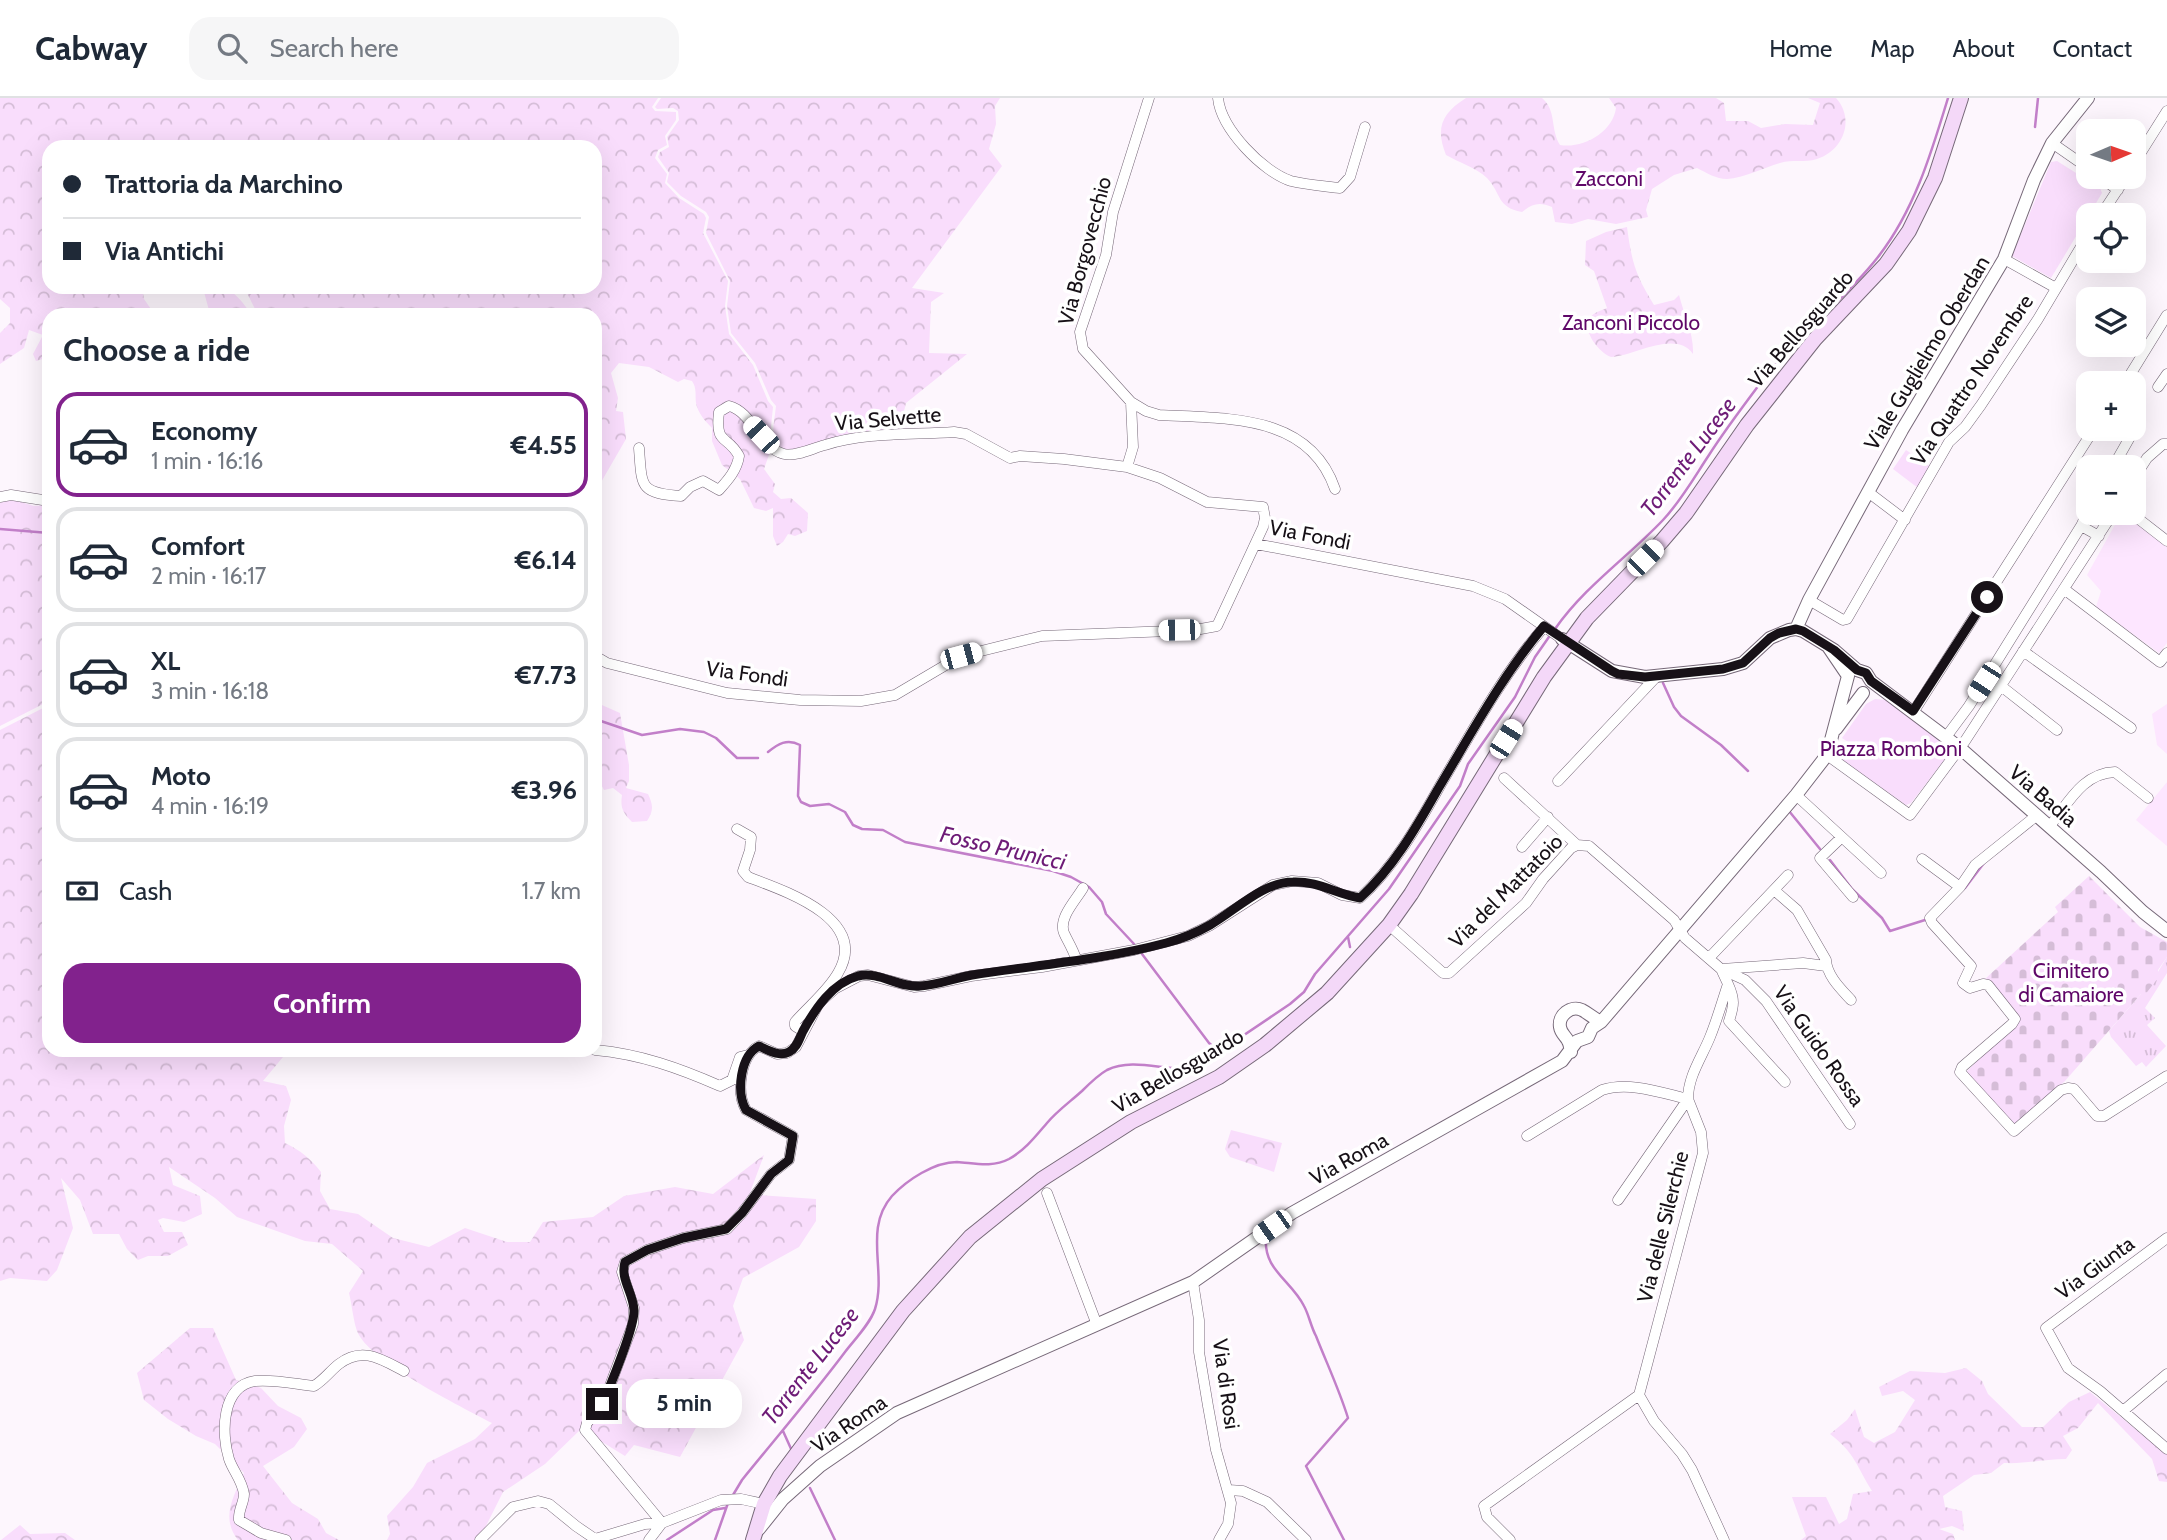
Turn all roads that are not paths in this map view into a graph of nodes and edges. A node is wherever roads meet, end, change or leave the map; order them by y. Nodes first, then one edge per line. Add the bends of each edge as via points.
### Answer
1 (1149, 98) edge
2 (1218, 98) edge
3 (1961, 98) edge
4 (2088, 98) edge
5 (2167, 111) edge
6 (1365, 127) dead end
7 (2052, 143) junction
8 (2146, 144) edge
9 (2076, 160) edge
10 (2118, 190) edge
11 (2109, 203) edge
12 (2076, 255) edge
13 (2004, 259) junction
14 (2056, 288) junction
15 (2167, 315) edge
16 (2132, 371) edge
17 (2167, 374) edge
18 (2158, 387) dead end
19 (1131, 402) junction
20 (2086, 441) edge
21 (2167, 444) edge
22 (639, 448) dead end
23 (2146, 460) edge
24 (1127, 467) junction
25 (1335, 489) dead end
26 (1868, 492) junction
27 (0, 497) edge
28 (42, 500) edge
29 (1905, 520) junction
30 (2106, 525) edge
31 (2146, 525) edge
32 (2081, 526) joint
33 (2099, 536) junction
34 (2167, 541) edge
35 (1256, 544) junction
36 (2064, 589) junction
37 (1809, 600) junction
38 (1544, 626) junction
39 (1796, 629) junction
40 (1565, 641) junction
41 (2023, 651) junction
42 (2167, 653) edge
43 (602, 660) edge
44 (1657, 676) junction
45 (1851, 677) junction
46 (2001, 686) junction
47 (1867, 688) junction
48 (1913, 711) junction
49 (2131, 728) dead end
50 (2057, 730) dead end
51 (1833, 732) junction
52 (1946, 737) junction
53 (1960, 747) junction
54 (1827, 755) junction
55 (1504, 778) dead end
56 (1558, 781) dead end
57 (1796, 794) junction
58 (2148, 798) dead end
59 (2036, 816) junction
60 (1548, 817) junction
61 (2049, 827) junction
62 (737, 829) dead end
63 (1842, 837) junction
64 (1577, 845) junction
65 (1522, 847) dead end
66 (1922, 859) dead end
67 (1881, 873) dead end
68 (1788, 875) dead end
69 (1960, 887) junction
70 (1083, 888) dead end
71 (1774, 890) junction
72 (1853, 897) dead end
73 (1389, 925) junction
74 (1680, 930) junction
75 (2167, 931) edge
76 (1709, 958) junction
77 (1076, 959) junction
78 (1826, 966) junction
79 (1721, 969) junction
80 (1728, 984) junction
81 (1851, 1000) dead end
82 (1594, 1022) junction
83 (803, 1031) junction
84 (1572, 1044) junction
85 (602, 1051) edge
86 (748, 1055) junction
87 (2167, 1076) edge
88 (1785, 1082) dead end
89 (1688, 1099) junction
90 (1850, 1124) dead end
91 (1527, 1136) dead end
92 (1047, 1193) dead end
93 (1618, 1200) dead end
94 (2167, 1238) edge
95 (1193, 1282) junction
96 (1097, 1325) junction
97 (404, 1371) dead end
98 (2167, 1374) edge
99 (1639, 1395) junction
100 (2123, 1411) junction
101 (2167, 1449) edge
102 (794, 1458) junction
103 (802, 1479) junction
104 (778, 1480) junction
105 (1229, 1490) junction
106 (783, 1499) junction
107 (764, 1504) junction
108 (662, 1523) junction
109 (755, 1537) edge
110 (286, 1540) edge
111 (480, 1540) edge
112 (649, 1540) edge
113 (1219, 1540) edge
114 (1306, 1540) edge
115 (1510, 1540) edge
116 (1724, 1540) edge

1 - 19 street, Via Borgovecchio via 1080,332 1083,349
2 - 6 street via 1234,134 1269,171 1293,181 1340,188 1350,177
3 - 40 main road, Via Bellosguardo via 1928,196 1886,264 1806,350 1686,513
4 - 7 street, Viale Guglielmo Oberdan
5 - 8 street
7 - 9 street
7 - 13 street, Viale Guglielmo Oberdan
10 - 11 street
12 - 14 street, Via Quattro Novembre
13 - 14 street
13 - 26 street, Viale Guglielmo Oberdan
14 - 29 street, Via Quattro Novembre via 1982,405 1949,442
15 - 16 street
17 - 18 street
19 - 24 street via 1133,447
19 - 25 street via 1159,415 1255,423 1288,433 1325,467
20 - 48 street
21 - 23 street
22 - 24 street, Via Selvette via 645,487 656,494 681,496 703,481 719,490 738,464 736,449 722,440 718,427 719,412 729,406 738,408 772,449 791,456 860,438 954,432 1010,458
24 - 35 street via 1207,502 1263,507 1265,518
26 - 29 street
26 - 37 street, Viale Guglielmo Oberdan
27 - 28 street
29 - 37 street, Via Quattro Novembre via 1847,619
30 - 33 street
31 - 34 street
32 - 33 street
32 - 52 street
33 - 36 street
35 - 38 street, Via Fondi via 1473,586 1505,599
35 - 43 street, Via Fondi via 1217,626 1042,636 961,656 895,695 868,700 727,693
36 - 41 street
36 - 42 street via 2160,662
37 - 39 street, Viale Guglielmo Oberdan
38 - 40 street, Via Fondi
38 - 77 street via 1524,650 1416,827 1378,881 1360,898 1318,883 1273,885 1188,936
39 - 44 street, Via Fondi via 1770,638 1743,663
39 - 45 street, Via Badia via 1834,650
40 - 44 street, Via Fondi via 1618,674
40 - 73 main road, Via Bellosguardo
41 - 46 street
41 - 49 street
44 - 56 street
45 - 47 street, Via Badia via 1853,692
45 - 47 street, Via Badia via 1866,673
45 - 51 street, Via Roma
46 - 50 street
46 - 53 street
47 - 48 street, Via Badia via 1890,694
47 - 51 street, Via Roma
48 - 52 street, Via Badia
51 - 54 street, Via Roma
52 - 53 street, Via Badia
53 - 54 street via 1910,815
53 - 59 street, Via Badia
54 - 57 street, Via Roma
55 - 60 street
57 - 63 street
57 - 74 street, Via Roma
58 - 61 street via 2115,772 2102,772 2085,781
59 - 61 street, Via Badia
59 - 69 street via 1975,865
60 - 64 street
60 - 65 street
61 - 75 street, Via Badia
62 - 83 street via 751,837 743,871 748,877 824,912 846,944 840,971 795,1022
63 - 67 street
63 - 72 street via 1820,858
64 - 73 street, Via del Mattatoio via 1526,903 1449,974
64 - 74 street, Via del Mattatoio via 1589,846
66 - 69 street
68 - 71 street
69 - 87 street via 1930,918 1971,966 1963,983 1970,988 1988,985 2015,1019 1960,1072 2010,1129 2020,1128 2061,1090 2074,1089 2097,1116 2104,1116
70 - 77 street via 1062,925
71 - 76 street
71 - 78 street via 1797,910
73 - 102 main road, Via Bellosguardo via 1327,993 1265,1045 1219,1077 1131,1122 1053,1172 971,1237 903,1311
74 - 76 street
74 - 82 street, Via Roma
76 - 79 street
77 - 83 street via 914,987 859,976 819,1003
78 - 79 street via 1803,963
78 - 81 street
79 - 80 street
79 - 90 street, Via Guido Rossa via 1745,980 1766,1001
80 - 88 street via 1735,1005 1729,1021
80 - 89 street
82 - 84 street, Via Roma via 1588,1037
82 - 84 street via 1582,1010 1566,1012 1560,1027
83 - 86 street via 788,1053 777,1054 759,1046
84 - 95 street, Via Roma via 1562,1060 1292,1213
85 - 86 street via 656,1060 720,1086 732,1080 740,1057
86 - 108 street via 742,1104 793,1136 789,1160 771,1174 726,1229 683,1238 625,1262 622,1272 634,1308 633,1324 608,1391 585,1430
89 - 91 street via 1611,1087
89 - 93 street
89 - 99 street, Via delle Silerchie via 1702,1132 1703,1153
92 - 96 street
94 - 100 street, Via Giunta via 2046,1328 2068,1368
95 - 96 street, Via Roma
95 - 105 street, Via di Rosi via 1206,1393
96 - 103 street, Via Roma via 897,1413
97 - 110 street via 361,1353 314,1386 254,1381 239,1387 231,1397 226,1439 229,1460 244,1493 239,1520
98 - 100 street
99 - 115 street via 1484,1506 1487,1517
99 - 116 street via 1692,1470
100 - 101 street
102 - 103 street via 793,1467
102 - 104 main road, Via Bellosguardo
103 - 104 street, Via Roma
103 - 106 street, Via Roma
104 - 107 main road, Via Bellosguardo
105 - 113 street via 1228,1524
105 - 114 street via 1267,1502
106 - 107 street
106 - 109 street, Via Roma
107 - 108 street via 721,1500
107 - 109 main road, Via Bellosguardo
108 - 111 street via 595,1539 549,1504 538,1501 513,1507
108 - 112 street

